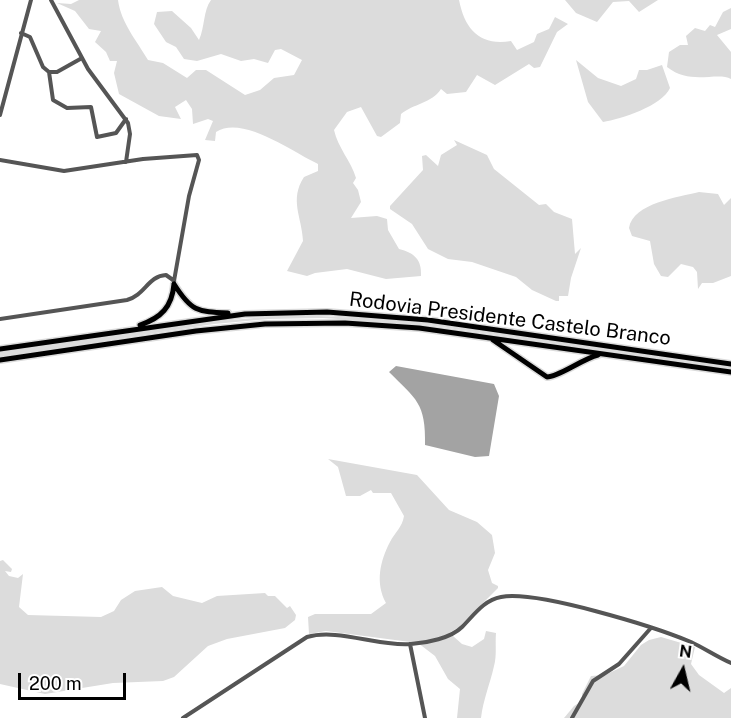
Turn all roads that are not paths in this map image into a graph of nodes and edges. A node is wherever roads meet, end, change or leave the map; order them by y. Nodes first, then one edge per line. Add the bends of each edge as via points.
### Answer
1 (32, 0) edge
2 (51, 0) edge
3 (21, 33) junction
4 (81, 58) junction
5 (50, 72) junction
6 (0, 116) edge
7 (126, 119) junction
8 (0, 160) edge
9 (126, 162) junction
10 (174, 283) junction
11 (245, 314) junction
12 (0, 319) edge
13 (120, 331) junction
14 (492, 339) junction
15 (0, 349) edge
16 (601, 354) junction
17 (0, 362) edge
18 (731, 364) edge
19 (731, 372) edge
20 (650, 629) junction
21 (410, 644) junction
22 (731, 663) edge
23 (183, 718) edge
24 (425, 718) edge
25 (572, 718) edge

1 - 3 street
2 - 4 street
3 - 5 street via 30,37 43,67
3 - 6 street
4 - 5 street
4 - 7 street
5 - 7 street via 53,100 64,107 91,107 96,137 116,133
7 - 9 street via 130,130
8 - 9 street via 58,171
9 - 10 street via 191,154 199,157
10 - 11 highway via 193,308
10 - 12 street via 169,276 160,275 132,299
10 - 13 highway via 170,303 163,313 150,322
11 - 13 highway, Rodovia Presidente Castelo Branco
11 - 18 highway, Rodovia Presidente Castelo Branco via 327,312 428,320
13 - 15 highway, Rodovia Presidente Castelo Branco
14 - 16 highway, Rodovia Presidente Castelo Branco
14 - 16 highway via 548,377
14 - 17 highway, Rodovia Presidente Castelo Branco via 400,327 308,322 196,331
16 - 19 highway, Rodovia Presidente Castelo Branco
20 - 21 street via 568,605 512,596 488,602 454,633
20 - 22 street via 689,641
20 - 25 street via 619,664 593,681
21 - 23 street via 324,635 307,638
21 - 24 street

